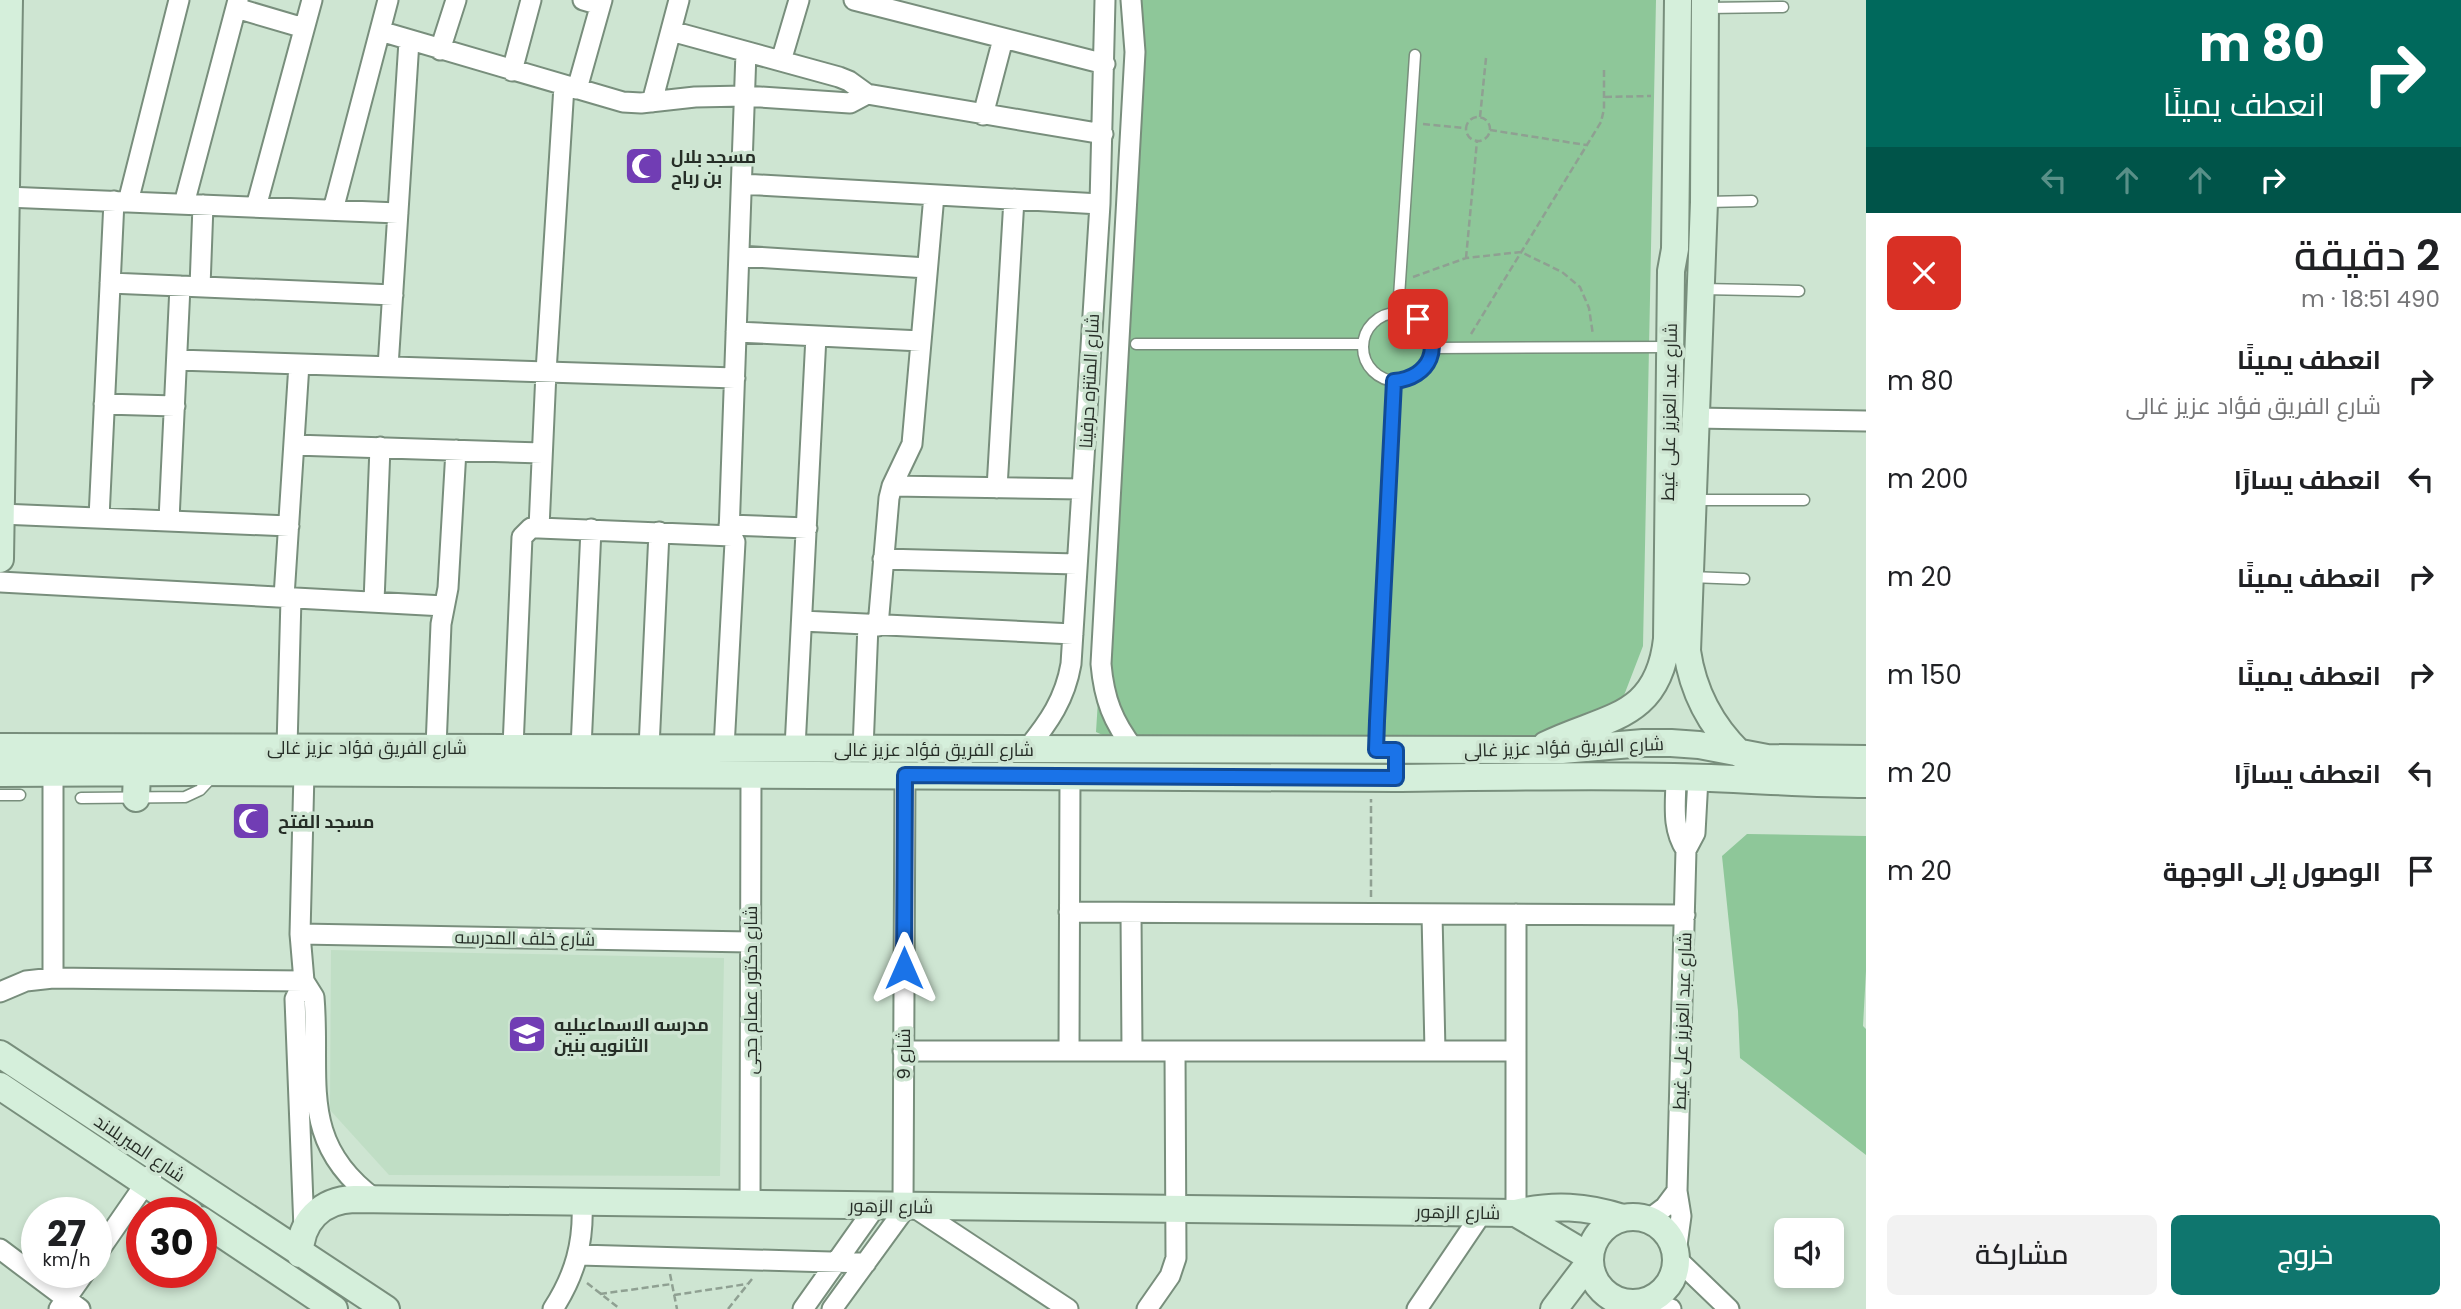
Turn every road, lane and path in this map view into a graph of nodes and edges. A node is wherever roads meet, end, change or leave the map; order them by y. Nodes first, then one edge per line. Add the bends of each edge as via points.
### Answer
1 (9, 0) edge
2 (179, 0) edge
3 (312, 0) edge
4 (388, 0) edge
5 (456, 0) edge
6 (531, 0) edge
7 (679, 0) edge
8 (799, 0) edge
9 (854, 0) edge
10 (1105, 0) edge
11 (1130, 0) edge
12 (1678, 0) edge
13 (595, 2) edge
14 (237, 4) edge
15 (1705, 4) edge
16 (905, 6) edge
17 (1783, 7) dead end
18 (304, 27) junction
19 (380, 31) junction
20 (671, 31) junction
21 (1003, 39) junction
22 (409, 41) junction
23 (440, 50) junction
24 (747, 52) junction
25 (1415, 55) dead end
26 (1486, 58) dead end
27 (781, 61) junction
28 (1105, 64) junction
29 (1604, 67) dead end
30 (512, 71) junction
31 (571, 87) junction
32 (867, 94) junction
33 (745, 96) junction
34 (1651, 96) dead end
35 (1604, 97) junction
36 (652, 102) junction
37 (983, 115) junction
38 (1480, 117) junction
39 (1410, 123) junction
40 (1465, 128) junction
41 (1490, 130) junction
42 (1103, 134) junction
43 (1477, 141) junction
44 (1586, 145) junction
45 (742, 184) junction
46 (934, 195) junction
47 (6, 197) junction
48 (1014, 199) junction
49 (1752, 201) dead end
50 (121, 202) junction
51 (1703, 202) junction
52 (1100, 204) junction
53 (193, 205) junction
54 (256, 207) junction
55 (333, 210) junction
56 (398, 213) junction
57 (1521, 252) junction
58 (739, 257) junction
59 (1466, 258) junction
60 (927, 268) junction
61 (1671, 271) junction
62 (1400, 281) junction
63 (1700, 281) junction
64 (110, 283) junction
65 (190, 286) junction
66 (1798, 291) dead end
67 (393, 295) junction
68 (1398, 312) junction
69 (736, 332) junction
70 (816, 336) junction
71 (921, 341) junction
72 (1136, 344) dead end
73 (1363, 344) junction
74 (1595, 347) junction
75 (1670, 347) junction
76 (1432, 348) junction
77 (1463, 348) junction
78 (177, 360) junction
79 (299, 364) junction
80 (388, 367) junction
81 (546, 372) junction
82 (735, 378) junction
83 (1394, 381) junction
84 (104, 404) junction
85 (175, 406) junction
86 (1695, 418) junction
87 (1866, 421) edge
88 (1, 442) edge
89 (294, 444) junction
90 (380, 447) junction
91 (456, 450) junction
92 (541, 453) junction
93 (1681, 467) junction
94 (892, 486) junction
95 (997, 488) junction
96 (1082, 498) junction
97 (1692, 500) junction
98 (1804, 500) dead end
99 (1109, 508) junction
100 (1, 514) edge
101 (99, 518) junction
102 (169, 520) junction
103 (289, 526) junction
104 (538, 528) junction
105 (807, 528) junction
106 (592, 529) junction
107 (729, 530) junction
108 (659, 532) junction
109 (0, 559) edge
110 (883, 559) junction
111 (1077, 564) junction
112 (1689, 577) junction
113 (1744, 579) dead end
114 (0, 582) edge
115 (287, 598) junction
116 (374, 602) junction
117 (444, 606) junction
118 (802, 621) junction
119 (873, 626) junction
120 (1073, 634) junction
121 (0, 747) edge
122 (288, 747) junction
123 (436, 747) junction
124 (513, 747) junction
125 (649, 748) junction
126 (724, 748) junction
127 (795, 748) junction
128 (863, 748) junction
129 (1027, 749) junction
130 (1134, 749) junction
131 (1587, 749) junction
132 (1264, 750) junction
133 (1386, 750) junction
134 (1536, 750) junction
135 (1740, 754) junction
136 (594, 756) junction
137 (1866, 760) edge
138 (200, 763) junction
139 (52, 772) junction
140 (139, 772) junction
141 (304, 772) junction
142 (0, 773) edge
143 (751, 775) junction
144 (905, 775) junction
145 (1587, 775) junction
146 (1070, 776) junction
147 (1264, 777) junction
148 (1687, 777) junction
149 (1384, 778) junction
150 (1866, 784) edge
151 (0, 795) edge
152 (20, 795) dead end
153 (81, 798) dead end
154 (1069, 912) junction
155 (1131, 913) junction
156 (1371, 914) junction
157 (1432, 914) junction
158 (1516, 914) junction
159 (1685, 915) junction
160 (300, 934) junction
161 (750, 942) junction
162 (53, 978) junction
163 (304, 981) junction
164 (0, 992) edge
165 (903, 1051) junction
166 (1069, 1051) junction
167 (1132, 1051) junction
168 (1175, 1051) junction
169 (1435, 1051) junction
170 (1516, 1051) junction
171 (0, 1054) edge
172 (0, 1086) edge
173 (299, 1127) junction
174 (321, 1128) junction
175 (153, 1173) junction
176 (346, 1188) junction
177 (1677, 1191) junction
178 (175, 1197) edge
179 (582, 1202) junction
180 (750, 1205) junction
181 (876, 1206) junction
182 (907, 1206) junction
183 (1176, 1209) junction
184 (1482, 1213) junction
185 (1516, 1213) junction
186 (1636, 1218) junction
187 (217, 1231) edge
188 (112, 1232) edge
189 (302, 1241) junction
190 (0, 1249) edge
191 (1677, 1256) junction
192 (667, 1257) junction
193 (767, 1260) junction
194 (1590, 1260) junction
195 (837, 1262) junction
196 (866, 1263) junction
197 (576, 1264) junction
198 (672, 1284) junction
199 (747, 1284) junction
200 (77, 1288) edge
201 (600, 1294) junction
202 (674, 1295) junction
203 (1632, 1305) edge
204 (69, 1306) edge
205 (334, 1309) edge
206 (386, 1309) edge
207 (553, 1309) edge
208 (620, 1309) edge
209 (677, 1309) edge
210 (728, 1309) edge
211 (803, 1309) edge
212 (832, 1309) edge
213 (1068, 1309) edge
214 (1147, 1309) edge
215 (1417, 1309) edge
216 (1554, 1309) edge
217 (1671, 1309) edge
218 (1729, 1309) edge

1 - 47 street
2 - 50 street
3 - 18 street
4 - 19 street
5 - 23 street
6 - 30 street
7 - 20 street
8 - 27 street
9 - 16 street
10 - 28 street, شارع المتنزه حرفينا
11 - 99 street, شارع المتنزه حرفينا via 1135,62
12 - 61 street, شارع عبد العزيز على غيط
13 - 31 street
14 - 18 street
14 - 53 street
15 - 17 lane
15 - 51 street, شارع عبد العزيز على غيط
16 - 21 street
18 - 54 street
19 - 22 street
19 - 55 street
20 - 24 street
20 - 36 street
21 - 28 street
21 - 37 street
22 - 23 street
22 - 56 street
23 - 30 street
24 - 27 street
24 - 33 street
25 - 39 lane
26 - 38 path
27 - 32 street via 849,81
28 - 42 street, شارع المتنزه حرفينا
29 - 35 path
30 - 31 street
31 - 36 street via 623,103
31 - 81 street
32 - 33 street via 850,103
32 - 37 street
33 - 36 street
33 - 45 street
34 - 35 path
35 - 44 path via 1601,122
37 - 42 street
38 - 40 path via 1469,120
38 - 41 path
39 - 40 path
39 - 62 lane
40 - 43 path via 1468,137
41 - 43 path via 1486,138
41 - 44 path
42 - 52 street, شارع المتنزه حرفينا
43 - 59 path
44 - 57 path
45 - 46 street
45 - 58 street
46 - 48 street
46 - 60 street
47 - 50 street
47 - 88 street
48 - 52 street
48 - 95 street
49 - 51 lane
50 - 53 street
50 - 64 street
51 - 63 street, شارع عبد العزيز على غيط
52 - 96 street, شارع المتنزه حرفينا
53 - 54 street
53 - 65 street
54 - 55 street
55 - 56 street
56 - 67 street
57 - 59 path
57 - 74 path via 1562,272 1580,287 1589,308
57 - 77 path
58 - 60 street
58 - 69 street
59 - 62 path
60 - 71 street
61 - 63 street
61 - 75 street, شارع عبد العزيز على غيط
62 - 68 lane
63 - 66 lane
63 - 86 street, شارع عبد العزيز على غيط
64 - 65 street
64 - 84 street
65 - 67 street
65 - 78 street
67 - 80 street
68 - 73 lane via 1374,321
68 - 76 lane via 1426,327
69 - 70 street
69 - 82 street
70 - 71 street
70 - 105 street
71 - 94 street via 912,444
72 - 73 lane
73 - 83 lane via 1375,373
74 - 75 lane
74 - 77 lane
75 - 93 street, شارع عبد العزيز على غيط
76 - 77 lane
76 - 83 lane via 1430,359 1416,376
78 - 79 street
78 - 85 street
79 - 80 street
79 - 89 street
80 - 81 street
81 - 82 street
81 - 92 street
82 - 107 street
83 - 133 lane
84 - 85 street
84 - 101 street
85 - 102 street
86 - 87 street
86 - 93 street, شارع عبد العزيز على غيط
88 - 100 street
89 - 90 street
89 - 103 street
90 - 91 street
90 - 116 street
91 - 92 street
91 - 117 street via 449,588
92 - 104 street
93 - 97 street, شارع عبد العزيز على غيط
93 - 134 street, شارع عبد العزيز على غيط via 1667,639 1659,676 1642,699 1619,716
94 - 95 street
94 - 110 street
95 - 96 street
96 - 99 street
96 - 111 street, شارع المتنزه حرفينا
97 - 98 lane
97 - 112 street, شارع عبد العزيز على غيط
99 - 130 street, شارع المتنزه حرفينا via 1102,683 1112,719
100 - 101 street
100 - 109 street
101 - 102 street
102 - 103 street
103 - 115 street
104 - 106 street
104 - 124 street via 522,537
105 - 107 street
105 - 118 street
106 - 108 street
106 - 136 street
107 - 108 street
107 - 126 street via 735,542
108 - 125 street
110 - 111 street
110 - 119 street
111 - 120 street, شارع المتنزه حرفينا
112 - 113 lane
112 - 135 street, شارع عبد العزيز على غيط via 1687,651 1694,684 1712,722
114 - 115 street
115 - 116 street
115 - 122 street
116 - 117 street
117 - 123 street
118 - 119 street
118 - 127 street
119 - 120 street
119 - 128 street
120 - 129 street, شارع المتنزه حرفينا via 1063,695
121 - 140 street, شارع الفريق فؤاد عزيز غالى
122 - 123 street, شارع الفريق فؤاد عزيز غالى
122 - 138 street, شارع الفريق فؤاد عزيز غالى
123 - 124 street, شارع الفريق فؤاد عزيز غالى
124 - 136 street, شارع الفريق فؤاد عزيز غالى
125 - 126 street, شارع الفريق فؤاد عزيز غالى
125 - 136 street, شارع الفريق فؤاد عزيز غالى
126 - 127 street, شارع الفريق فؤاد عزيز غالى
127 - 128 street, شارع الفريق فؤاد عزيز غالى
128 - 129 street, شارع الفريق فؤاد عزيز غالى
129 - 130 street, شارع الفريق فؤاد عزيز غالى
130 - 132 street, شارع الفريق فؤاد عزيز غالى
131 - 134 street, شارع الفريق فؤاد عزيز غالى
131 - 135 street, شارع الفريق فؤاد عزيز غالى via 1671,743
131 - 145 street
132 - 133 street, شارع الفريق فؤاد عزيز غالى
132 - 147 street
133 - 134 street, شارع الفريق فؤاد عزيز غالى
133 - 149 street
135 - 137 street, شارع الفريق فؤاد عزيز غالى
136 - 141 street, شارع الفريق فؤاد عزيز غالى
136 - 143 street, شارع الفريق فؤاد عزيز غالى
138 - 140 street, شارع الفريق فؤاد عزيز غالى
138 - 141 street, شارع الفريق فؤاد عزيز غالى
139 - 140 street, شارع الفريق فؤاد عزيز غالى
139 - 142 street, شارع الفريق فؤاد عزيز غالى
139 - 162 street
140 - 153 lane
141 - 160 street
143 - 144 street, شارع الفريق فؤاد عزيز غالى
143 - 161 street, شارع دكتور عصام حجى
144 - 146 street, شارع الفريق فؤاد عزيز غالى
144 - 165 street, شارع 9
145 - 148 street, شارع الفريق فؤاد عزيز غالى
145 - 149 street, شارع الفريق فؤاد عزيز غالى
146 - 147 street, شارع الفريق فؤاد عزيز غالى
146 - 154 street
147 - 149 street, شارع الفريق فؤاد عزيز غالى
148 - 150 street, شارع الفريق فؤاد عزيز غالى
148 - 159 street, شارع عبد العزيز على غيط via 1676,834 1686,850
149 - 156 path
151 - 152 lane
154 - 155 street
154 - 166 street
155 - 156 street
155 - 167 street
156 - 157 street
157 - 158 street
157 - 169 street
158 - 159 street
158 - 170 street
159 - 177 street, شارع عبد العزيز على غيط
160 - 161 street, شارع خلف المدرسه
160 - 163 street
161 - 180 street, شارع دكتور عصام حجى
162 - 163 street
162 - 164 street via 26,981
163 - 173 street via 295,999
163 - 174 street via 314,997
165 - 166 street
165 - 182 street, شارع 9
166 - 167 street
167 - 168 street
168 - 169 street
168 - 183 street
169 - 170 street
170 - 185 street
171 - 175 street, شارع الميريلاند
172 - 175 street, شارع الميريلاند
173 - 174 street
173 - 189 street
174 - 176 street
175 - 178 street, شارع الميريلاند
175 - 188 street
175 - 189 street, شارع الميريلاند
176 - 179 street, شارع الزهور via 376,1199
176 - 189 street, شارع الزهور via 313,1215
177 - 186 street via 1665,1207
177 - 191 street, شارع عبد العزيز على غيط via 1681,1216
179 - 180 street, شارع الزهور
179 - 197 street
180 - 181 street, شارع الزهور
181 - 182 street, شارع الزهور
181 - 195 street
182 - 183 street, شارع الزهور
182 - 196 street
182 - 213 street
183 - 184 street, شارع الزهور
183 - 214 street via 1174,1268
184 - 185 street, شارع الزهور
184 - 215 street
185 - 186 street, شارع الزهور via 1569,1206
185 - 194 street, شارع الزهور
186 - 191 street via 1667,1233
186 - 194 street via 1614,1221 1600,1232
187 - 205 street
189 - 206 street, شارع الميريلاند
190 - 204 street
191 - 203 street via 1671,1282 1655,1298
191 - 218 street
192 - 193 street
192 - 197 street
192 - 198 path
193 - 195 street
193 - 199 path
194 - 203 street via 1598,1286
194 - 216 street
195 - 196 street
195 - 211 street
196 - 212 street
197 - 201 path
197 - 207 street
198 - 201 path
198 - 202 path
199 - 202 path
199 - 210 path
200 - 204 street
201 - 208 path
202 - 209 path
203 - 217 street

